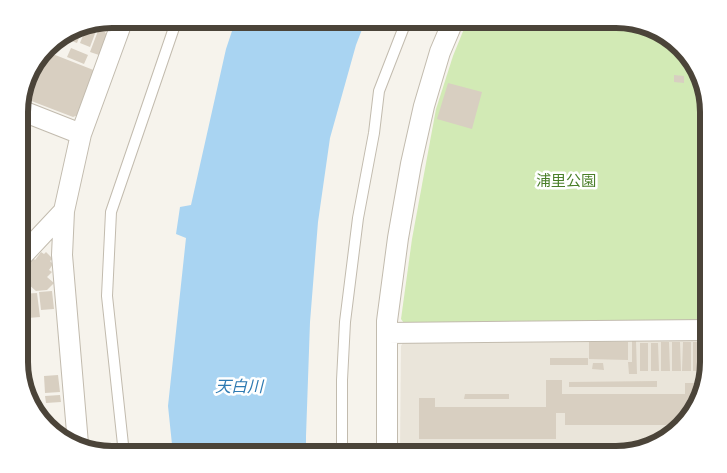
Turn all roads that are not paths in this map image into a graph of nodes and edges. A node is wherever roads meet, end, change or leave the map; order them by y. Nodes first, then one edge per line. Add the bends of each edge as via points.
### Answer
1 (117, 28) edge
2 (175, 28) edge
3 (403, 28) edge
4 (450, 28) edge
5 (28, 113) edge
6 (81, 134) junction
7 (64, 211) junction
8 (28, 249) edge
9 (699, 330) edge
10 (387, 333) junction
11 (78, 438) edge
12 (387, 445) edge
13 (123, 446) edge
14 (342, 446) edge

1 - 6 street
2 - 13 lane via 111,212 107,296
3 - 14 lane via 378,91 374,133 358,218 345,322
4 - 10 street via 424,106 414,151 398,238
5 - 6 street
6 - 7 street
7 - 8 street
7 - 11 street via 62,255
9 - 10 street
10 - 12 street

